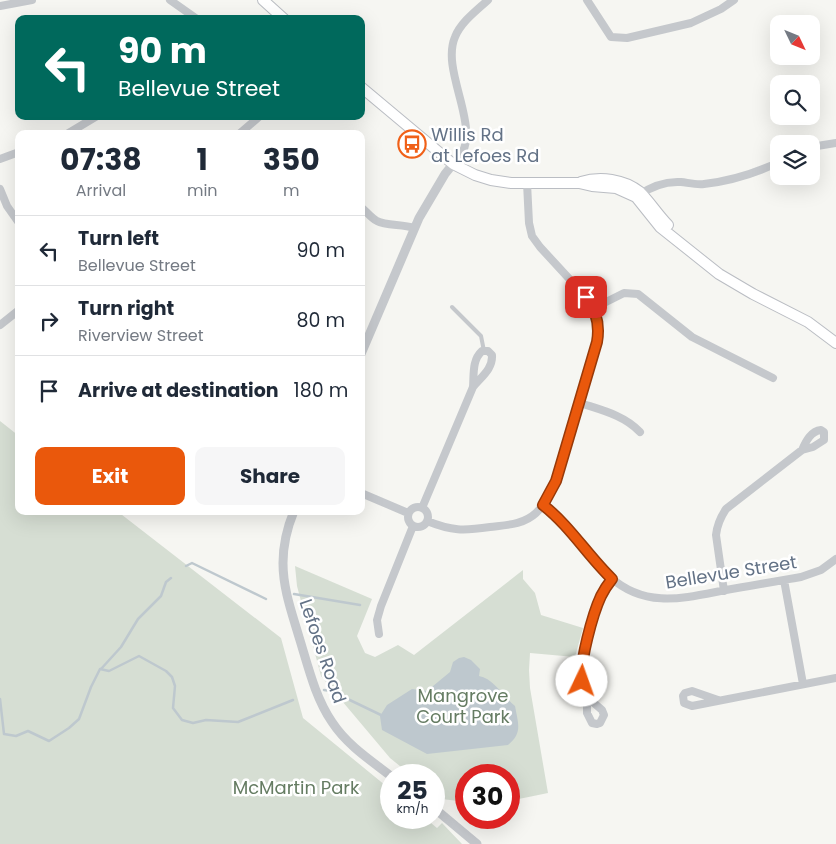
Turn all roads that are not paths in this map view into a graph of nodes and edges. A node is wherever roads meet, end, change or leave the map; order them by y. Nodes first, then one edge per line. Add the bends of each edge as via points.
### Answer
1 (32, 0) edge
2 (170, 0) edge
3 (262, 0) edge
4 (488, 0) edge
5 (587, 0) edge
6 (731, 1) edge
7 (0, 6) edge
8 (192, 15) edge
9 (279, 15) edge
10 (365, 90) edge
11 (90, 120) edge
12 (255, 120) edge
13 (74, 130) edge
14 (244, 130) edge
15 (836, 143) edge
16 (820, 146) edge
17 (15, 154) edge
18 (0, 160) edge
19 (453, 164) junction
20 (770, 166) edge
21 (528, 183) junction
22 (0, 189) edge
23 (638, 195) junction
24 (365, 210) edge
25 (15, 217) edge
26 (414, 228) junction
27 (452, 307) dead end
28 (594, 308) junction
29 (15, 313) edge
30 (0, 325) edge
31 (836, 343) edge
32 (365, 344) edge
33 (484, 351) junction
34 (773, 378) dead end
35 (473, 387) junction
36 (580, 403) junction
37 (640, 432) dead end
38 (802, 450) dead end
39 (365, 495) edge
40 (543, 505) junction
41 (422, 508) junction
42 (408, 513) junction
43 (293, 515) edge
44 (427, 521) junction
45 (414, 526) junction
46 (836, 559) edge
47 (612, 579) junction
48 (784, 580) junction
49 (724, 591) junction
50 (380, 634) dead end
51 (836, 678) edge
52 (803, 684) junction
53 (587, 697) dead end
54 (718, 700) dead end
55 (380, 767) edge
56 (445, 817) edge
57 (477, 844) edge

1 - 7 street
2 - 8 street
3 - 9 main road
4 - 19 street via 465,21 453,42 452,59 467,138 463,153
5 - 6 street via 611,37 627,38 691,23
10 - 19 main road
11 - 13 street
12 - 14 street
15 - 16 street
17 - 18 street
19 - 21 main road via 491,180
19 - 26 street
20 - 23 street via 720,182 701,185 671,182
21 - 23 main road via 611,180 626,184
21 - 28 street via 529,223 534,241
22 - 25 street
23 - 31 main road via 685,245 730,281 808,322
24 - 26 street via 382,223
26 - 32 street
27 - 33 lane via 481,336
28 - 34 street via 624,293 638,294 692,337
28 - 36 street via 597,342
29 - 30 street
33 - 35 street via 478,355 474,366
33 - 35 street via 490,352 491,363
35 - 41 street
36 - 37 street via 622,419
36 - 40 street via 556,481
38 - 49 street via 720,517 716,536
39 - 42 street
40 - 44 street via 535,514 518,523 477,529 453,530
40 - 47 street, Bellevue Street via 562,521
41 - 42 street via 413,508
41 - 44 street via 428,515
42 - 45 street via 409,522
43 - 55 street, Lefoes Road via 283,552 284,584 318,697 344,737
44 - 45 street via 423,526
45 - 50 street via 381,606 377,620
46 - 48 street, Bellevue Street via 812,574
47 - 49 street, Bellevue Street via 632,591 656,598 678,599
47 - 53 street via 600,600 583,660 581,674
48 - 49 street, Bellevue Street
48 - 52 street
51 - 52 street
52 - 54 street
56 - 57 street

